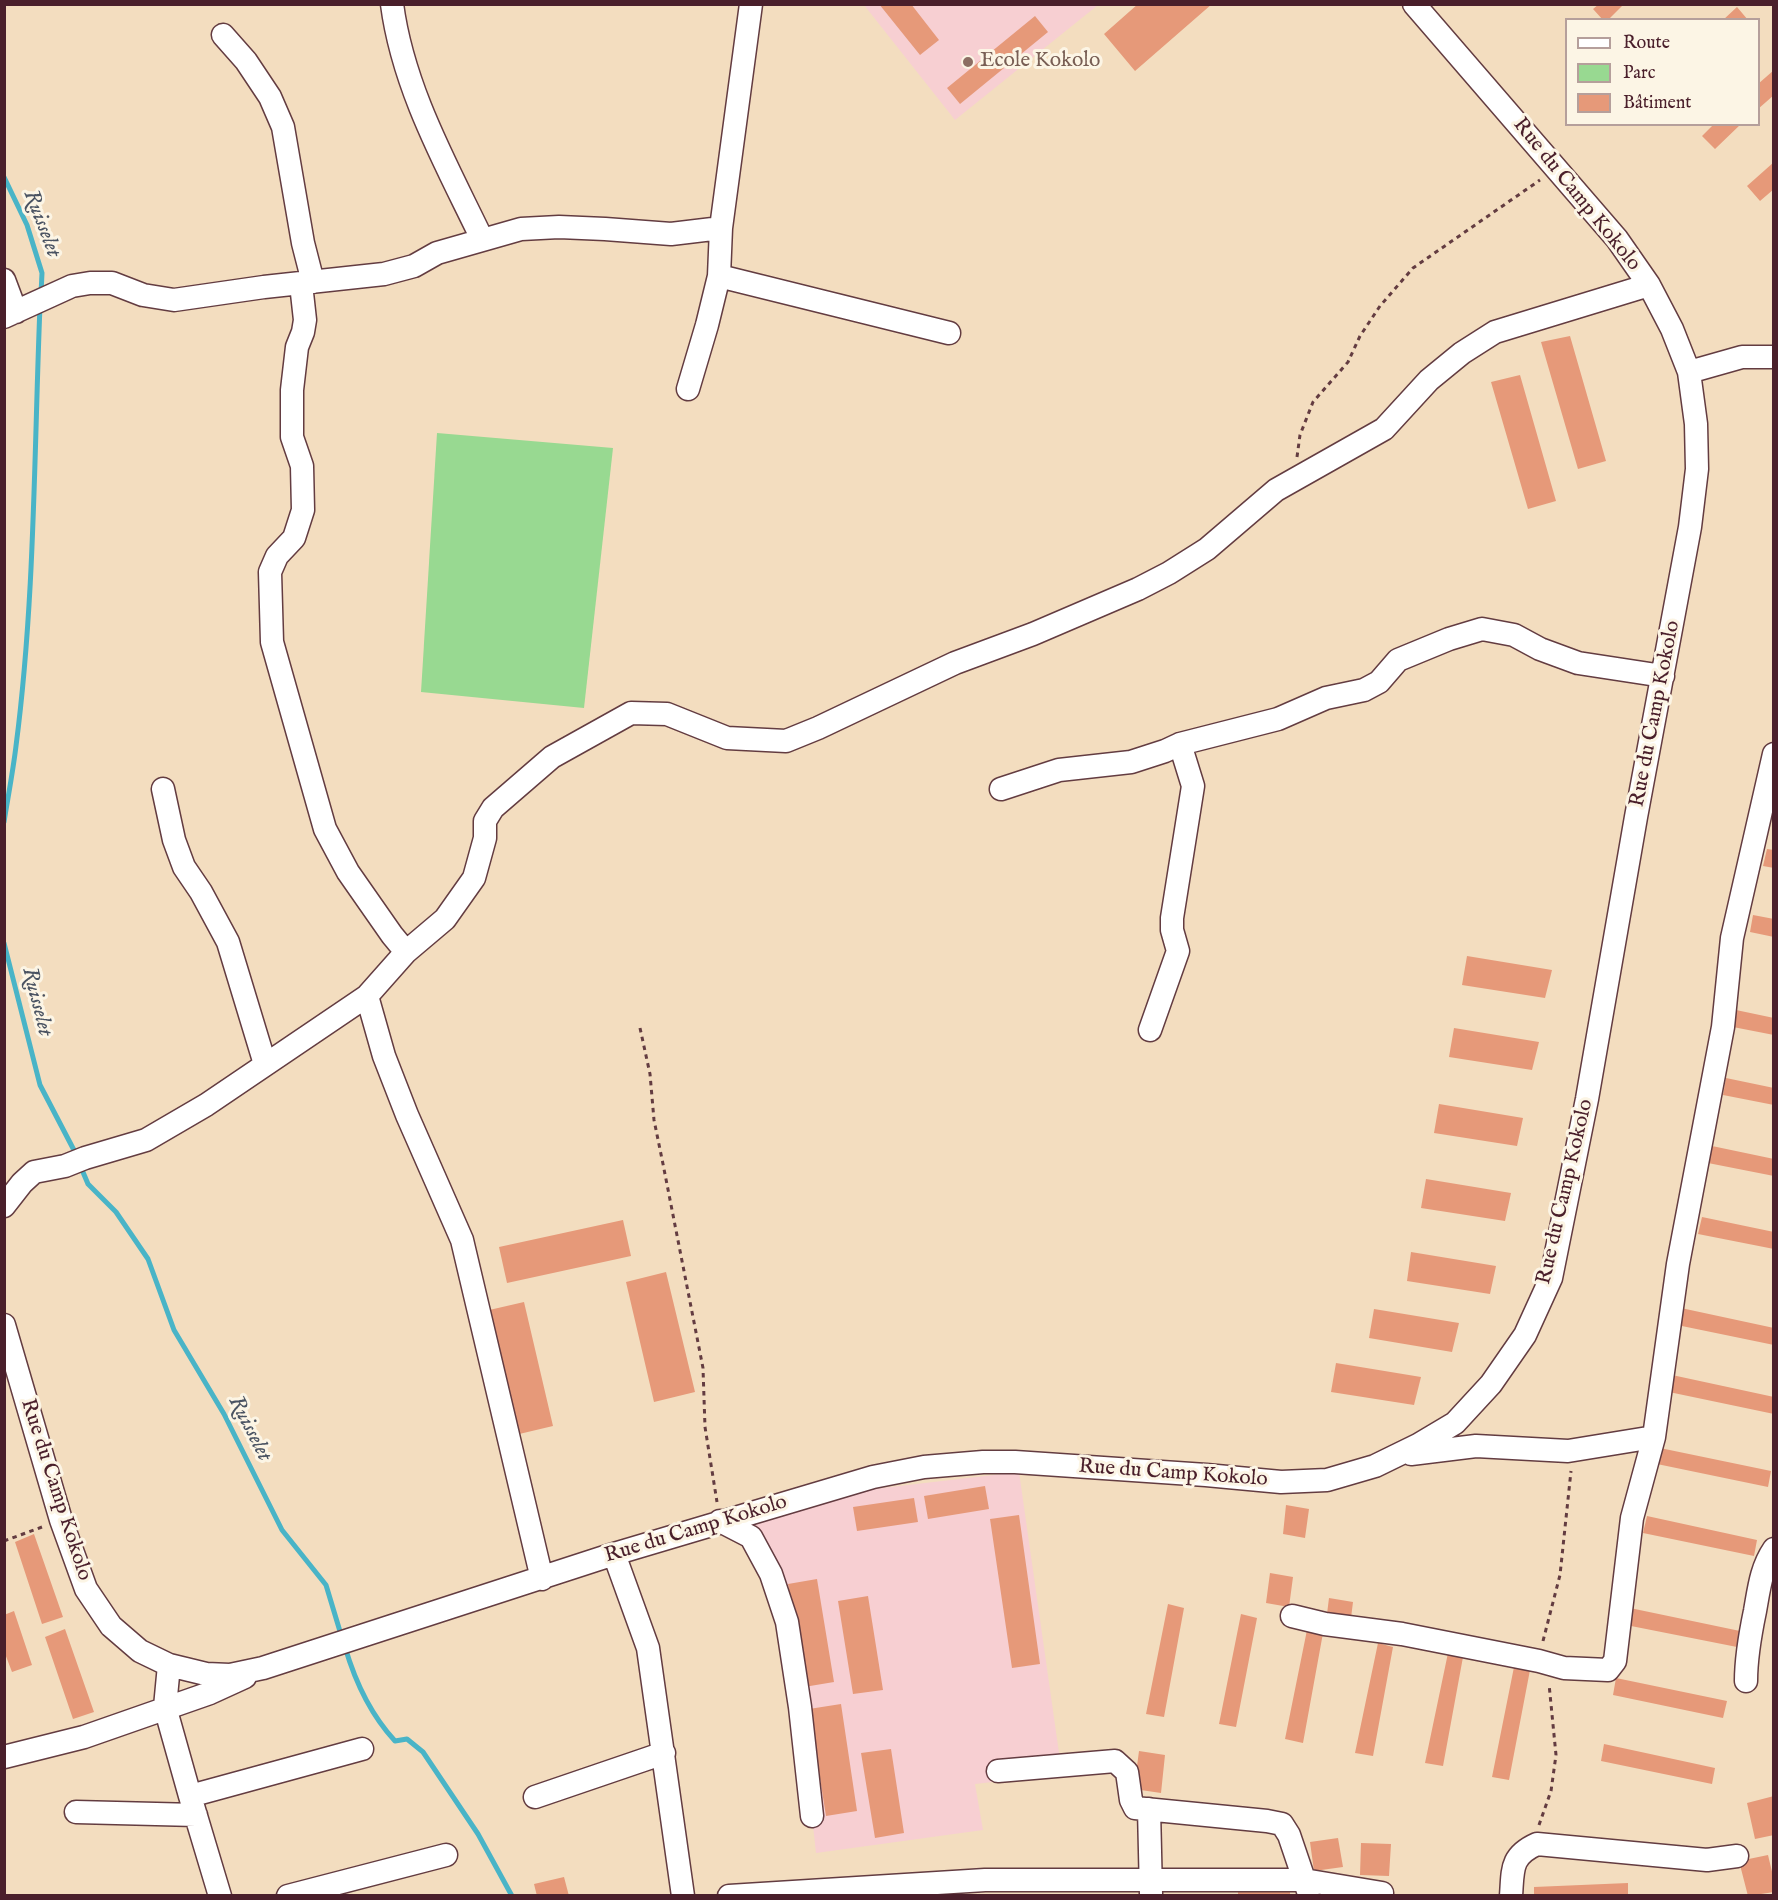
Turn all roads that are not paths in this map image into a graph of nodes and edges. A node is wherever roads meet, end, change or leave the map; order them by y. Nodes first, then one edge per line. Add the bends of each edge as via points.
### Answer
1 (392, 4) edge
2 (751, 4) edge
3 (1414, 4) edge
4 (223, 35) dead end
5 (720, 228) junction
6 (482, 239) junction
7 (719, 276) junction
8 (4, 280) edge
9 (307, 283) junction
10 (1649, 285) junction
11 (10, 314) edge
12 (949, 333) dead end
13 (1773, 357) edge
14 (1689, 372) junction
15 (688, 389) dead end
16 (1663, 676) junction
17 (1180, 744) junction
18 (1773, 754) edge
19 (163, 789) dead end
20 (1001, 789) dead end
21 (406, 952) junction
22 (367, 996) junction
23 (1150, 1030) dead end
24 (266, 1064) junction
25 (4, 1206) edge
26 (4, 1325) edge
27 (1654, 1437) junction
28 (1396, 1455) junction
29 (720, 1521) junction
30 (1773, 1549) edge
31 (614, 1554) junction
32 (542, 1579) junction
33 (1292, 1616) dead end
34 (169, 1665) junction
35 (263, 1668) junction
36 (1746, 1681) dead end
37 (165, 1707) junction
38 (362, 1749) dead end
39 (664, 1753) junction
40 (4, 1757) edge
41 (998, 1771) dead end
42 (535, 1797) dead end
43 (193, 1806) junction
44 (1149, 1809) junction
45 (76, 1812) dead end
46 (812, 1816) dead end
47 (446, 1855) dead end
48 (1737, 1856) dead end
49 (985, 1888) edge
50 (1151, 1888) edge
51 (1307, 1888) edge
52 (1382, 1893) dead end
53 (220, 1896) edge
54 (288, 1896) edge
55 (682, 1896) edge
56 (729, 1896) edge
57 (1511, 1896) edge

1 - 6 street via 401,55 432,135
2 - 5 street
3 - 10 street, Rue du Camp Kokolo via 1617,238
4 - 9 street via 270,97 283,127
5 - 6 street via 671,234 559,227 521,229
5 - 7 street
6 - 9 street via 384,274
7 - 12 street
7 - 15 street
8 - 11 street
9 - 11 street via 174,300 143,295 112,283 90,283 72,286
9 - 21 street via 305,320 292,390 292,437 302,466 303,510 294,538 277,556 270,572 272,642 325,829 348,872
10 - 14 street, Rue du Camp Kokolo
10 - 21 street via 1495,332 1429,380 1384,429 1276,490 1207,549 1138,589 955,663 786,741 727,738 667,714 631,713 552,757 493,808 486,821 474,878 445,919
13 - 14 street via 1742,357
14 - 16 street, Rue du Camp Kokolo via 1697,469
16 - 17 street via 1578,663 1514,635 1482,629 1398,660 1379,682 1365,690 1326,698 1278,719
16 - 28 street, Rue du Camp Kokolo via 1551,1278 1525,1335 1491,1384 1455,1423
17 - 20 street via 1131,762 1059,770
17 - 23 street via 1193,786 1172,918 1178,951
18 - 27 street via 1732,938 1723,1027 1678,1264
19 - 24 street via 184,867 228,942
21 - 22 street
22 - 24 street
22 - 32 street via 399,1095 462,1240
24 - 25 street via 206,1106 146,1140 34,1172
26 - 34 street, Rue du Camp Kokolo via 61,1520 86,1589 111,1626 140,1651
27 - 28 street via 1568,1451 1476,1446
27 - 33 street via 1632,1518 1615,1661 1608,1670 1564,1668
28 - 29 street, Rue du Camp Kokolo via 1375,1466 1327,1480 1281,1482 1015,1462 924,1467 873,1477
29 - 31 street, Rue du Camp Kokolo
29 - 46 street via 751,1537 771,1574 787,1622
30 - 36 street via 1757,1592 1746,1654
31 - 32 street, Rue du Camp Kokolo
31 - 39 street via 648,1648
32 - 35 street, Rue du Camp Kokolo
34 - 35 street, Rue du Camp Kokolo via 230,1675
34 - 37 street
35 - 37 street via 210,1693
37 - 40 street via 84,1737
37 - 43 street
38 - 43 street
39 - 42 street
39 - 55 street
41 - 44 street via 1115,1761 1127,1772 1135,1808
43 - 45 street
43 - 53 street
44 - 50 street
44 - 51 street via 1282,1824
47 - 54 street
48 - 57 street via 1707,1860 1537,1844 1514,1862
49 - 50 street
49 - 56 street
50 - 51 street
51 - 52 street

